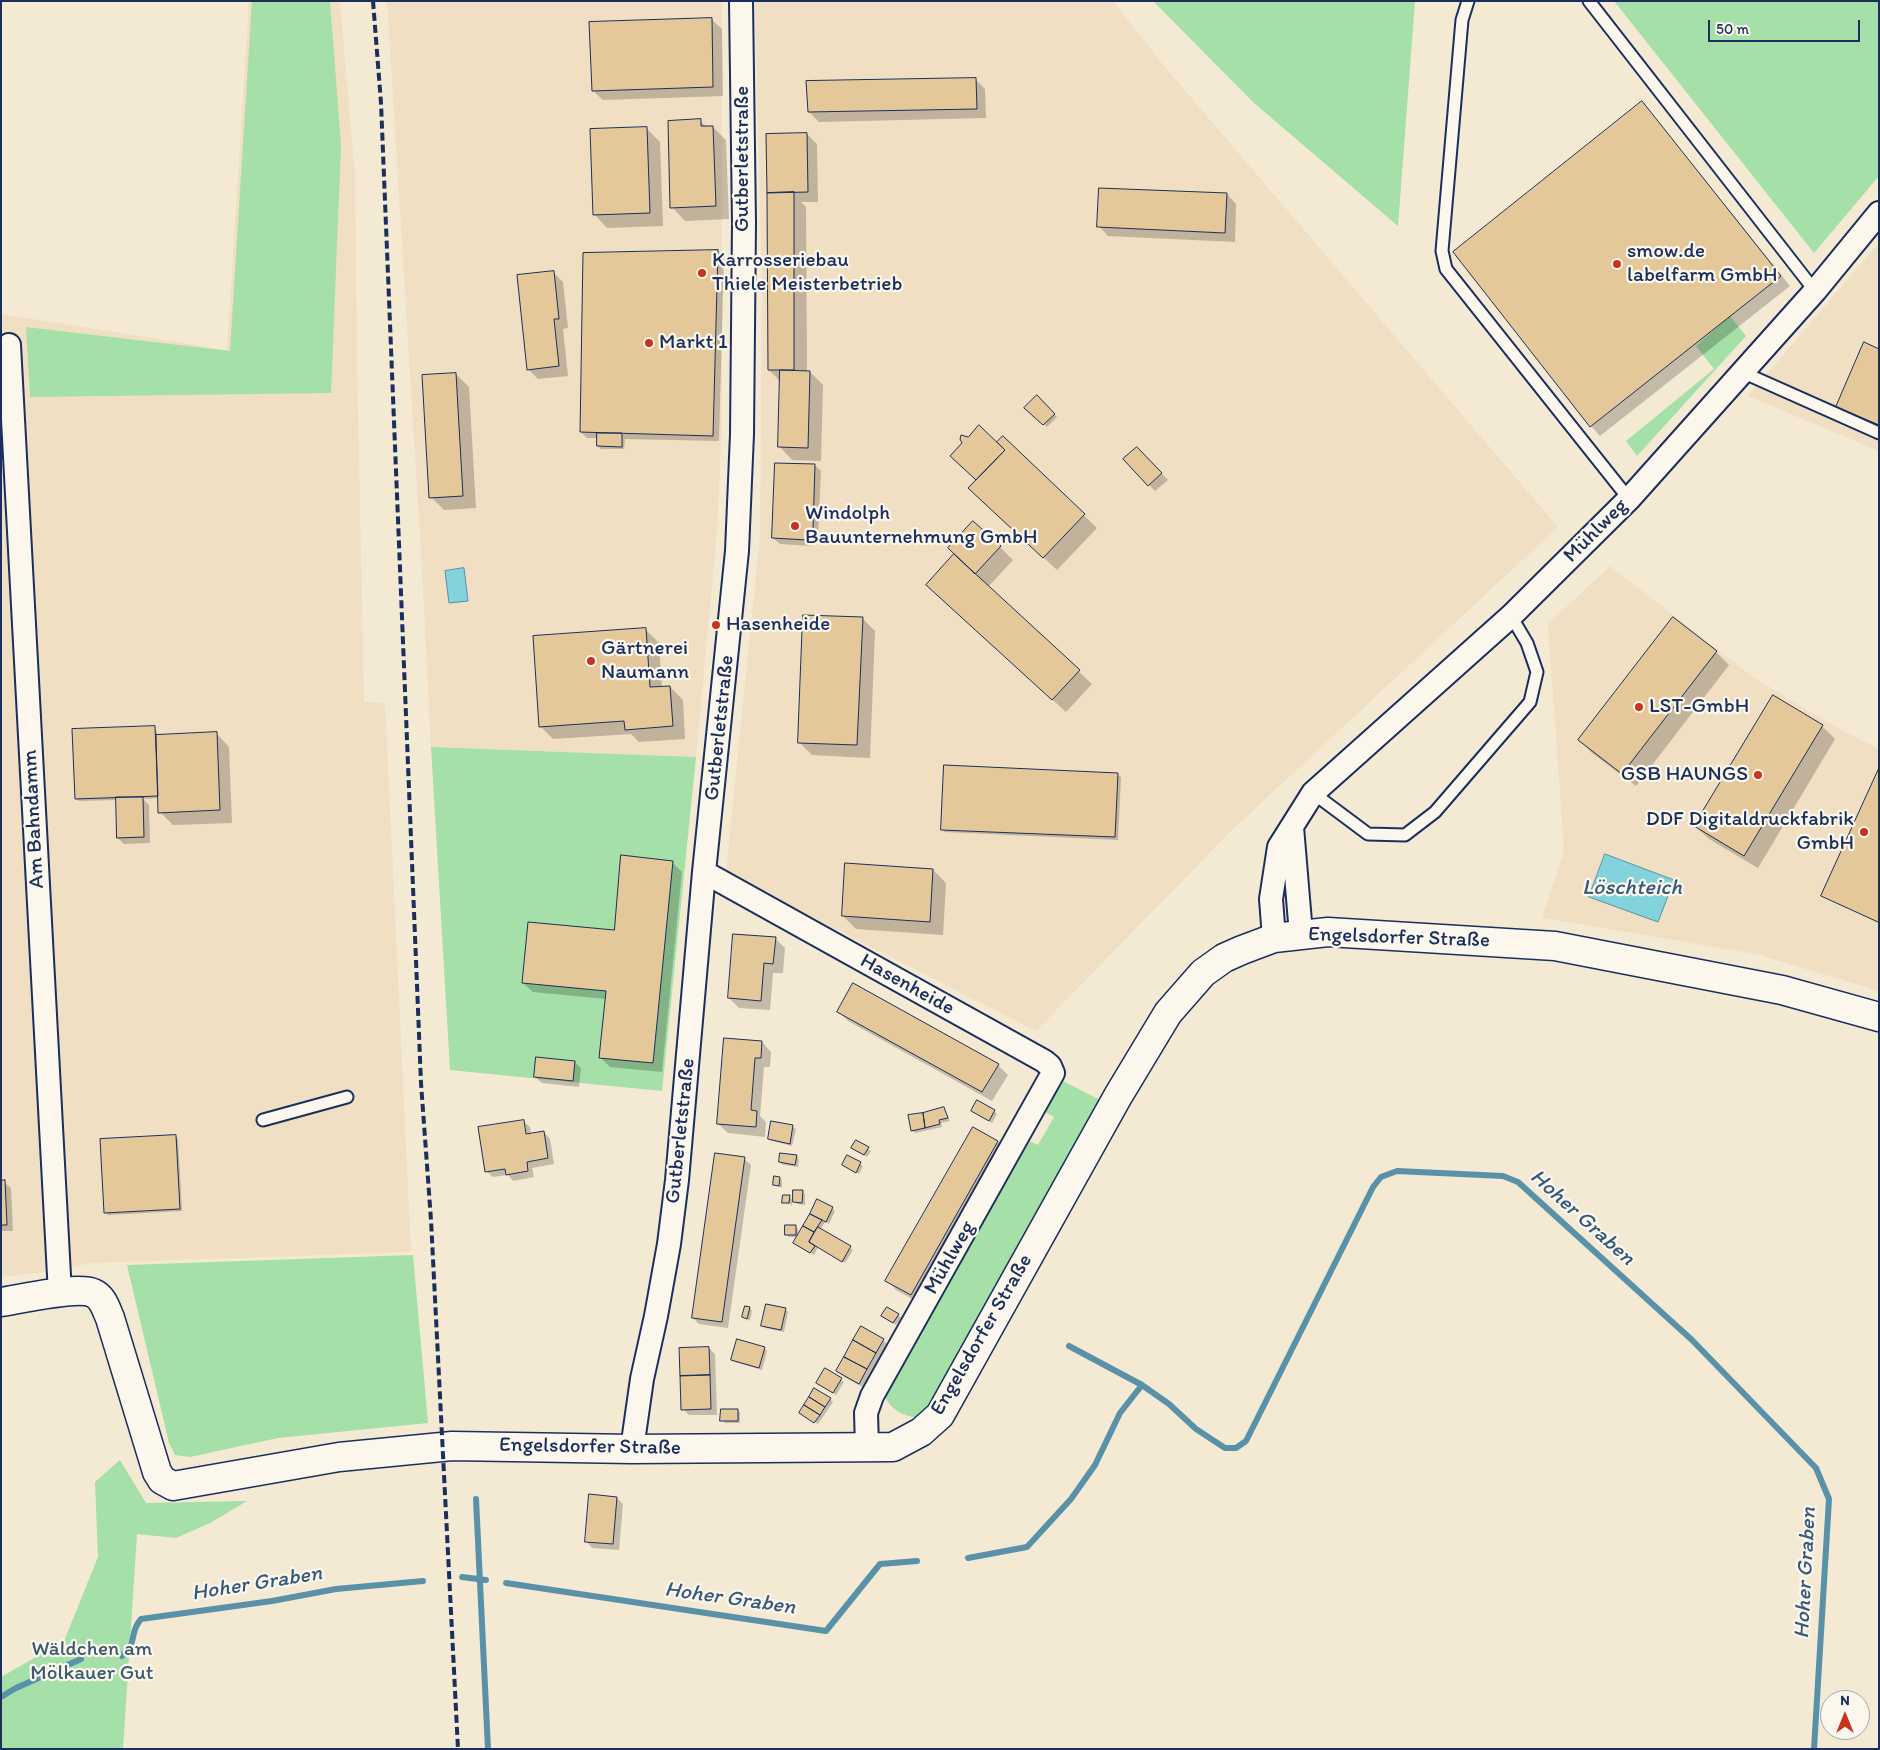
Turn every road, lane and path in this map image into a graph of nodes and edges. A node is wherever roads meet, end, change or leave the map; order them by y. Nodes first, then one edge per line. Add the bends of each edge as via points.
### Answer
1 (741, 1) edge
2 (1468, 1) edge
3 (1589, 1) edge
4 (1879, 213) edge
5 (1815, 291) junction
6 (8, 345) dead end
7 (1742, 372) junction
8 (1879, 433) edge
9 (1629, 499) junction
10 (1511, 616) junction
11 (1313, 793) junction
12 (1292, 827) junction
13 (704, 872) junction
14 (1301, 934) junction
15 (1274, 938) junction
16 (1879, 1017) edge
17 (1053, 1074) joint
18 (347, 1097) dead end
19 (263, 1120) dead end
20 (60, 1294) junction
21 (1, 1302) edge
22 (867, 1447) junction
23 (632, 1449) junction

1 - 13 street, Gutberletstraße via 744,223 738,523 732,614
2 - 9 lane via 1462,20 1442,242 1446,269
3 - 5 lane
4 - 5 street, Mühlweg
5 - 7 street, Mühlweg
6 - 20 street, Am Bahndamm
7 - 8 lane
7 - 9 street, Mühlweg
9 - 10 street, Mühlweg
10 - 11 street, Mühlweg
10 - 11 lane via 1527,642 1537,672 1530,702 1435,812 1405,835 1368,834
11 - 12 street, Mühlweg
12 - 14 street
12 - 15 street, Mühlweg via 1279,847 1275,862 1271,899
13 - 17 street, Hasenheide via 1044,1061
13 - 23 street, Gutberletstraße via 671,1227
14 - 15 main road, Engelsdorfer Straße
14 - 16 main road, Engelsdorfer Straße via 1328,932 1555,946 1782,990
15 - 22 main road, Engelsdorfer Straße via 1224,958 1203,973 1176,1001 1109,1113 940,1415 921,1432 893,1447
17 - 22 street, Mühlweg via 872,1396 866,1413
18 - 19 lane
20 - 21 main road, Engelsdorfer Straße
20 - 23 main road, Engelsdorfer Straße via 87,1292 101,1298 157,1472 162,1480 173,1486 339,1457 452,1446
22 - 23 main road, Engelsdorfer Straße

